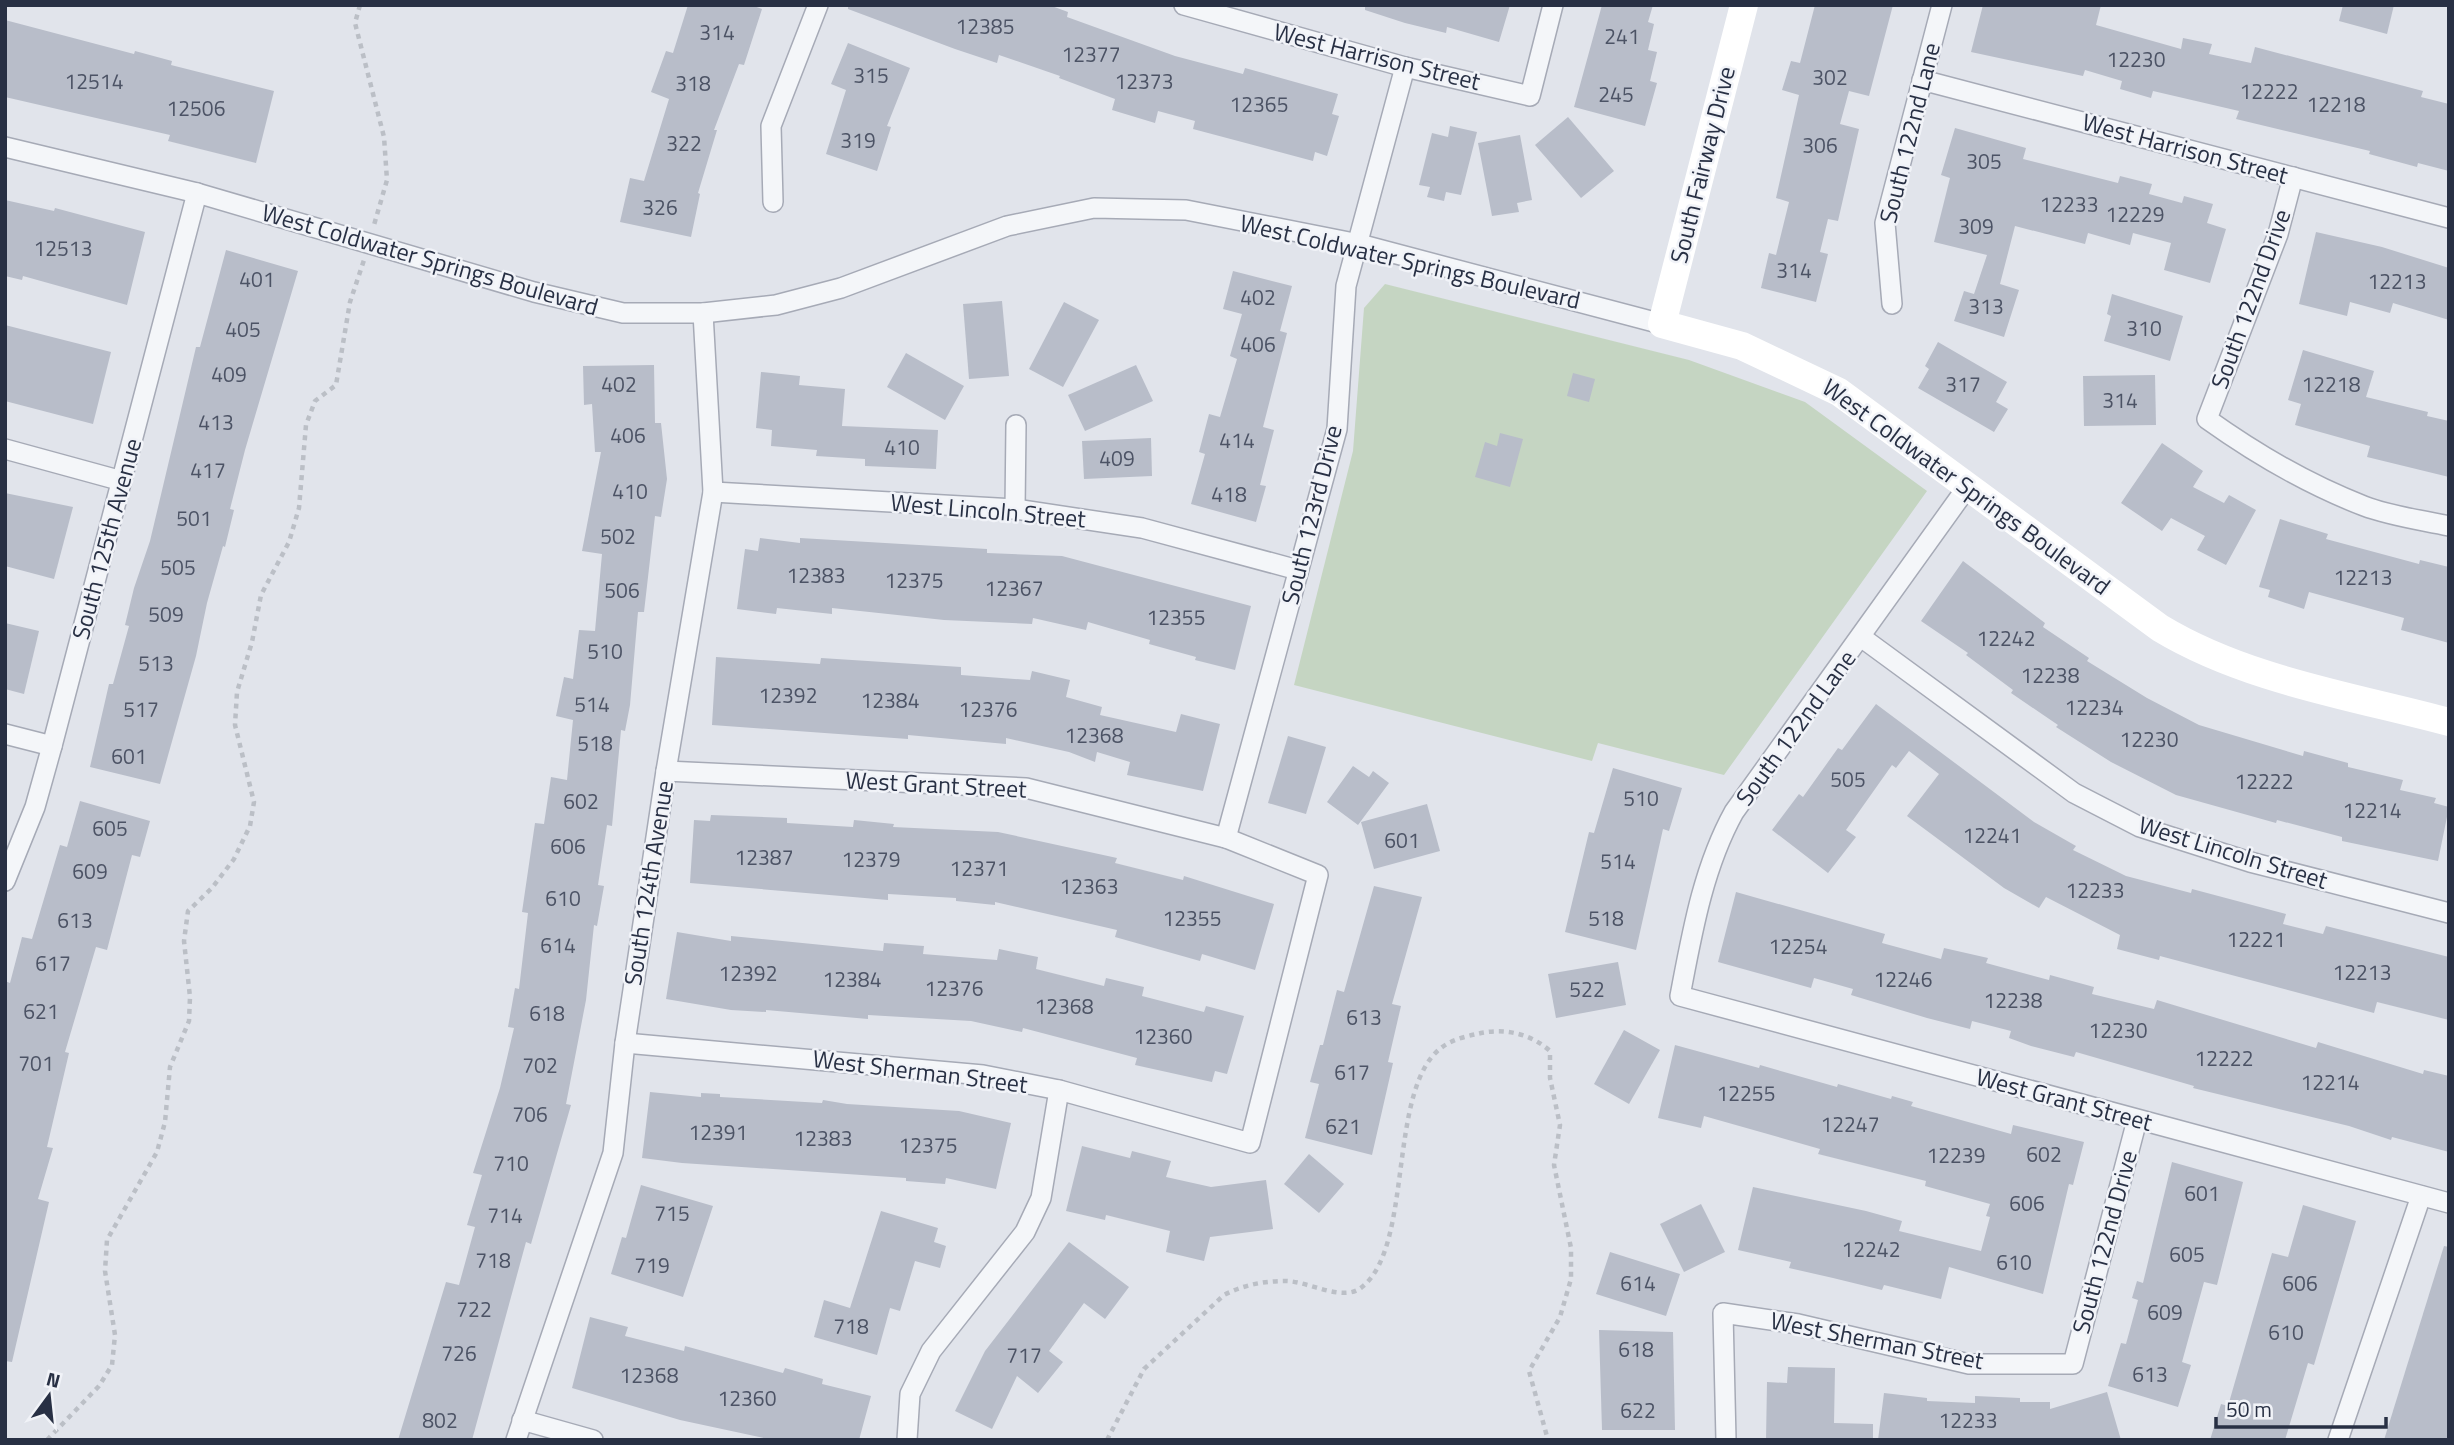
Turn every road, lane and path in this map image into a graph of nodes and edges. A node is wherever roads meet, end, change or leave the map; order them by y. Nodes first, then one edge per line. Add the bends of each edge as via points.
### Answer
1 (360, 5) edge
2 (818, 5) edge
3 (1184, 5) edge
4 (1553, 5) edge
5 (1744, 5) edge
6 (1942, 5) edge
7 (1405, 66) junction
8 (1922, 80) junction
9 (5, 147) edge
10 (2293, 177) junction
11 (197, 194) junction
12 (773, 202) dead end
13 (2449, 218) edge
14 (369, 244) junction
15 (1359, 244) junction
16 (1892, 304) dead end
17 (703, 313) junction
18 (1662, 324) junction
19 (1016, 425) dead end
20 (5, 449) edge
21 (122, 481) junction
22 (1968, 486) junction
23 (713, 492) junction
24 (1015, 509) junction
25 (2449, 526) edge
26 (1298, 570) junction
27 (1861, 637) junction
28 (2449, 722) edge
29 (5, 734) edge
30 (52, 746) junction
31 (666, 771) junction
32 (1226, 838) junction
33 (5, 881) edge
34 (2449, 913) edge
35 (1680, 996) joint
36 (625, 1043) junction
37 (1059, 1090) junction
38 (2137, 1120) junction
39 (1250, 1143) joint
40 (2421, 1196) junction
41 (2449, 1203) edge
42 (2073, 1364) joint
43 (522, 1420) junction
44 (47, 1440) edge
45 (516, 1440) edge
46 (593, 1440) edge
47 (907, 1440) edge
48 (1107, 1440) edge
49 (1548, 1440) edge
50 (1726, 1440) edge
51 (2337, 1440) edge

1 - 14 path via 355,23 384,137 387,180
2 - 12 street via 771,126
3 - 7 street, West Harrison Street
4 - 7 street, West Harrison Street via 1530,96
5 - 18 street, South Fairway Drive
6 - 8 street, South 122nd Lane
7 - 15 street, South 123rd Drive
8 - 10 street, West Harrison Street
8 - 16 street, South 122nd Lane via 1885,223
9 - 11 street, West Coldwater Springs Boulevard
10 - 13 street, West Harrison Street
10 - 25 street, South 122nd Drive via 2278,233 2207,419 2262,458 2366,507
11 - 14 street, West Coldwater Springs Boulevard
11 - 21 street, South 125th Avenue
14 - 17 street, West Coldwater Springs Boulevard via 623,313
14 - 44 path via 350,302 336,385 315,401 306,425 299,508 289,542 261,595 237,692 235,724 254,802 250,826 234,859 188,911 184,941 189,1021 170,1067 165,1122 157,1152 107,1240 105,1271 115,1335 112,1365 99,1386
15 - 17 street, West Coldwater Springs Boulevard via 1186,210 1094,208 1007,226 841,288 776,305
15 - 18 street, West Coldwater Springs Boulevard
15 - 26 street, South 123rd Drive via 1346,286 1337,429
17 - 23 street, South 124th Avenue
18 - 22 street, West Coldwater Springs Boulevard via 1742,346 1815,379
19 - 24 street
20 - 21 street
21 - 30 street, South 125th Avenue
22 - 27 street, South 122nd Lane
22 - 28 street, West Coldwater Springs Boulevard via 2188,645 2235,665
23 - 24 street, West Lincoln Street
23 - 31 street, South 124th Avenue
24 - 26 street, West Lincoln Street via 1142,528
26 - 32 street, South 123rd Drive
27 - 34 street, West Lincoln Street via 2074,793 2140,827 2250,862
27 - 35 street, South 122nd Lane via 1734,812 1718,841
29 - 30 street
30 - 33 street, South 125th Avenue via 35,807
31 - 32 street, West Grant Street via 1027,788
31 - 36 street, South 124th Avenue
32 - 39 street, West Grant Street via 1318,875
35 - 38 street, West Grant Street
36 - 37 street, West Sherman Street via 983,1075
36 - 43 street, South 124th Avenue via 613,1153
37 - 39 street, West Sherman Street
37 - 47 street via 1041,1198 1025,1232 932,1351 909,1394
38 - 40 street, West Grant Street
38 - 42 street, South 122nd Drive
40 - 41 street, West Grant Street
40 - 51 street
42 - 50 street, West Sherman Street via 1969,1364 1798,1324 1723,1313
43 - 45 street, South 124th Avenue
43 - 46 street
48 - 49 path via 1144,1368 1224,1296 1238,1288 1286,1281 1346,1294 1360,1290 1372,1278 1387,1244 1411,1106 1425,1069 1440,1048 1462,1037 1511,1032 1536,1039 1550,1051 1550,1078 1560,1125 1554,1165 1571,1248 1571,1279 1560,1317 1529,1371

